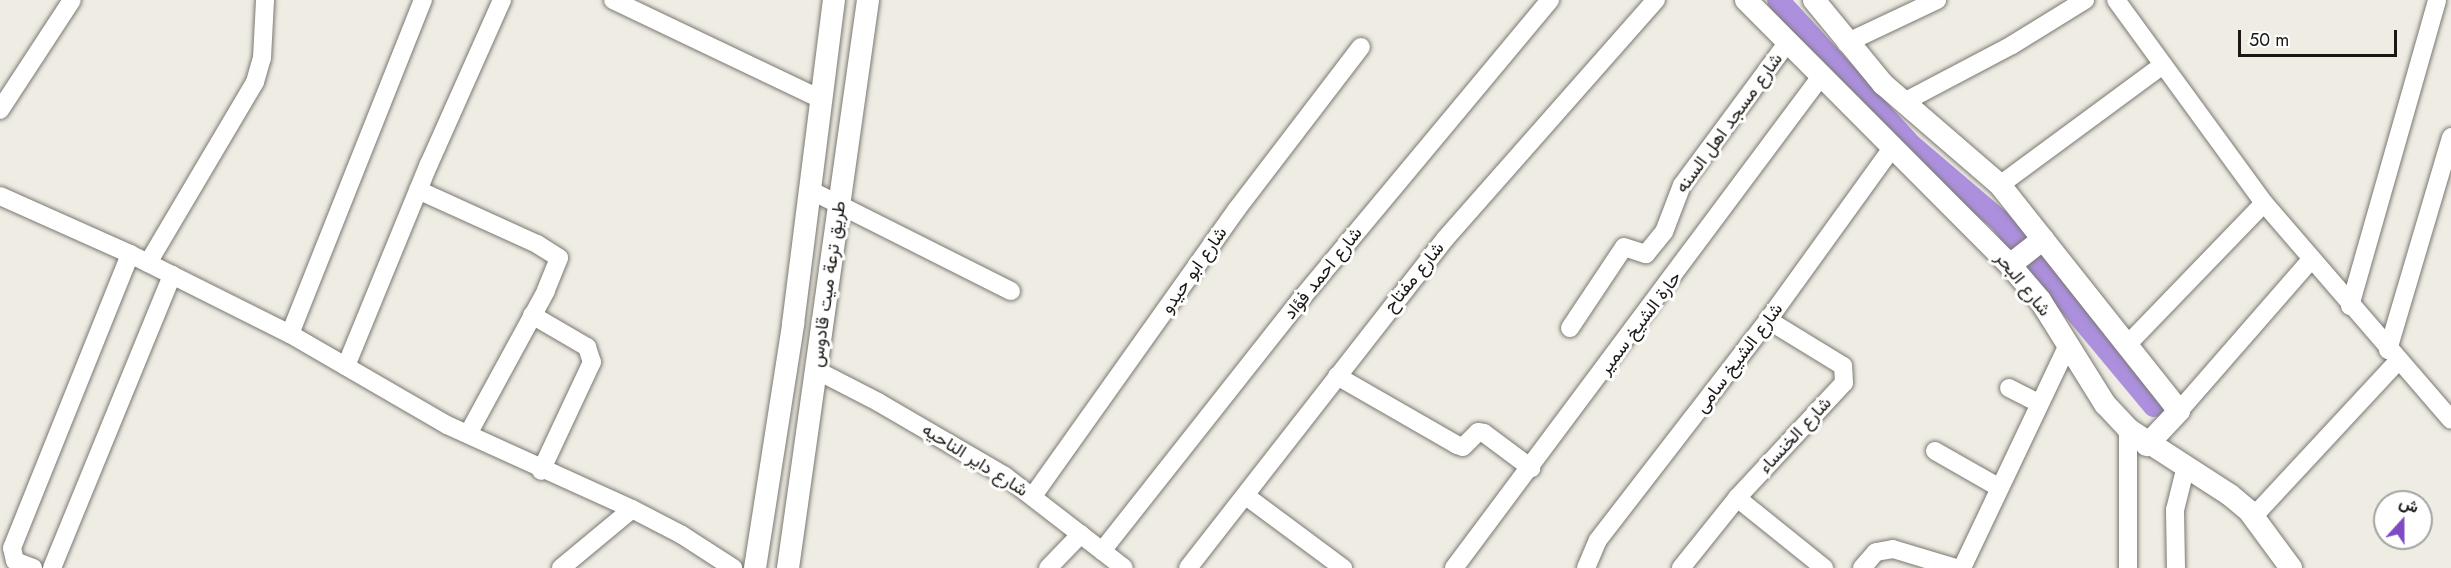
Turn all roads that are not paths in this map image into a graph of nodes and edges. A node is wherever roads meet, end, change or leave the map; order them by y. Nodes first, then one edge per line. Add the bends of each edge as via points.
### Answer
1 (72, 0) edge
2 (265, 0) edge
3 (423, 0) edge
4 (502, 0) edge
5 (613, 0) edge
6 (834, 0) edge
7 (868, 0) edge
8 (1550, 0) edge
9 (1656, 0) edge
10 (1746, 0) edge
11 (1814, 0) edge
12 (1937, 0) edge
13 (2085, 0) edge
14 (2437, 0) edge
15 (2121, 3) edge
16 (1787, 43) junction
17 (1846, 43) junction
18 (1361, 47) dead end
19 (2163, 64) junction
20 (1822, 75) junction
21 (821, 99) junction
22 (1904, 102) junction
23 (0, 110) edge
24 (2451, 137) edge
25 (1893, 147) junction
26 (2000, 185) junction
27 (418, 190) junction
28 (810, 190) junction
29 (0, 196) edge
30 (2264, 204) junction
31 (839, 205) junction
32 (2027, 251) junction
33 (130, 254) junction
34 (2310, 261) junction
35 (148, 263) junction
36 (172, 275) junction
37 (1011, 291) dead end
38 (2350, 306) junction
39 (532, 315) junction
40 (1768, 320) junction
41 (793, 324) junction
42 (1570, 328) dead end
43 (822, 332) junction
44 (290, 334) junction
45 (2068, 345) junction
46 (2127, 345) junction
47 (2393, 356) junction
48 (346, 366) junction
49 (816, 370) junction
50 (1337, 376) junction
51 (2008, 388) dead end
52 (2451, 397) edge
53 (2039, 403) junction
54 (2178, 411) junction
55 (2448, 418) edge
56 (2128, 429) junction
57 (468, 434) junction
58 (2147, 445) junction
59 (1935, 451) dead end
60 (2186, 466) junction
61 (1531, 468) junction
62 (541, 471) junction
63 (1998, 487) junction
64 (1033, 496) junction
65 (1246, 496) junction
66 (1737, 498) junction
67 (632, 509) junction
68 (2253, 517) junction
69 (1081, 534) junction
70 (1102, 550) junction
71 (33, 568) edge
72 (52, 568) edge
73 (561, 568) edge
74 (733, 568) edge
75 (755, 568) edge
76 (788, 568) edge
77 (1048, 568) edge
78 (1124, 568) edge
79 (1188, 568) edge
80 (1343, 568) edge
81 (1454, 568) edge
82 (1586, 568) edge
83 (1681, 568) edge
84 (1824, 568) edge
85 (1862, 568) edge
86 (1956, 568) edge
87 (1962, 568) edge
88 (2128, 568) edge
89 (2176, 568) edge
90 (2291, 568) edge

1 - 23 street
2 - 35 street via 261,58 255,82
3 - 44 street
4 - 27 street
5 - 21 street
6 - 21 street, طريق ترعة ميت قادوس
7 - 31 street, طريق ترعة ميت قادوس
8 - 70 street, شارع احمد فؤاد via 1300,300
9 - 50 street, شارع مفتاح via 1445,239
10 - 16 street, شارع البحر
11 - 17 street, شارع البحر
12 - 17 street
13 - 22 street via 2012,45
14 - 38 street
15 - 19 street
16 - 20 street, شارع البحر
16 - 42 street, شارع مسجد اهل السنه via 1682,185 1664,232 1646,254 1624,247
17 - 22 street, شارع البحر
18 - 64 street, شارع ابو حيدو via 1237,209
19 - 26 street
19 - 30 street
20 - 25 street, شارع البحر
20 - 61 street, حارة الشيخ سمير
21 - 28 street, طريق ترعة ميت قادوس
22 - 26 street, شارع البحر via 1962,148
24 - 47 street
25 - 32 street, شارع البحر
25 - 40 street, شارع الشيخ سامى
26 - 32 street, شارع البحر
27 - 39 street via 537,244 559,258
27 - 48 street
28 - 31 street
28 - 41 street, طريق ترعة ميت قادوس
29 - 33 street
30 - 34 street
30 - 46 street
31 - 37 street
31 - 43 street, طريق ترعة ميت قادوس
32 - 45 street, شارع البحر via 2040,300
32 - 46 street, شارع البحر
33 - 35 street
33 - 71 street via 14,540 12,558
34 - 38 street
34 - 54 street
35 - 36 street
36 - 44 street
36 - 72 street
38 - 47 street
39 - 57 street
39 - 62 street via 587,347 592,362
40 - 66 street, شارع الخنساء via 1843,366 1845,377
40 - 82 street, شارع الشيخ سامى via 1598,540
41 - 43 street
41 - 75 street, طريق ترعة ميت قادوس
43 - 49 street, طريق ترعة ميت قادوس
44 - 48 street
45 - 53 street
45 - 56 street, شارع البحر via 2105,404
46 - 54 street, شارع البحر
47 - 55 street
47 - 68 street
48 - 57 street
49 - 64 street, شارع داير الناحيه via 928,429
49 - 76 street, طريق ترعة ميت قادوس
50 - 61 street via 1457,445 1463,447 1478,432 1484,433
50 - 65 street, شارع مفتاح
51 - 53 street
52 - 55 street
53 - 63 street
54 - 58 street
56 - 58 street, شارع البحر
56 - 88 street
57 - 62 street
58 - 60 street, شارع البحر
59 - 63 street
60 - 68 street, شارع البحر via 2230,495
60 - 89 street via 2175,510
61 - 81 street, حارة الشيخ سمير
62 - 67 street
63 - 87 street
64 - 69 street, شارع داير الناحيه
65 - 79 street, شارع مفتاح
65 - 80 street
66 - 83 street, شارع الخنساء
66 - 84 street
67 - 73 street
67 - 74 street
68 - 90 street, شارع البحر
69 - 70 street, شارع داير الناحيه
69 - 77 street
70 - 78 street, شارع داير الناحيه
85 - 86 street via 1876,552 1893,549

